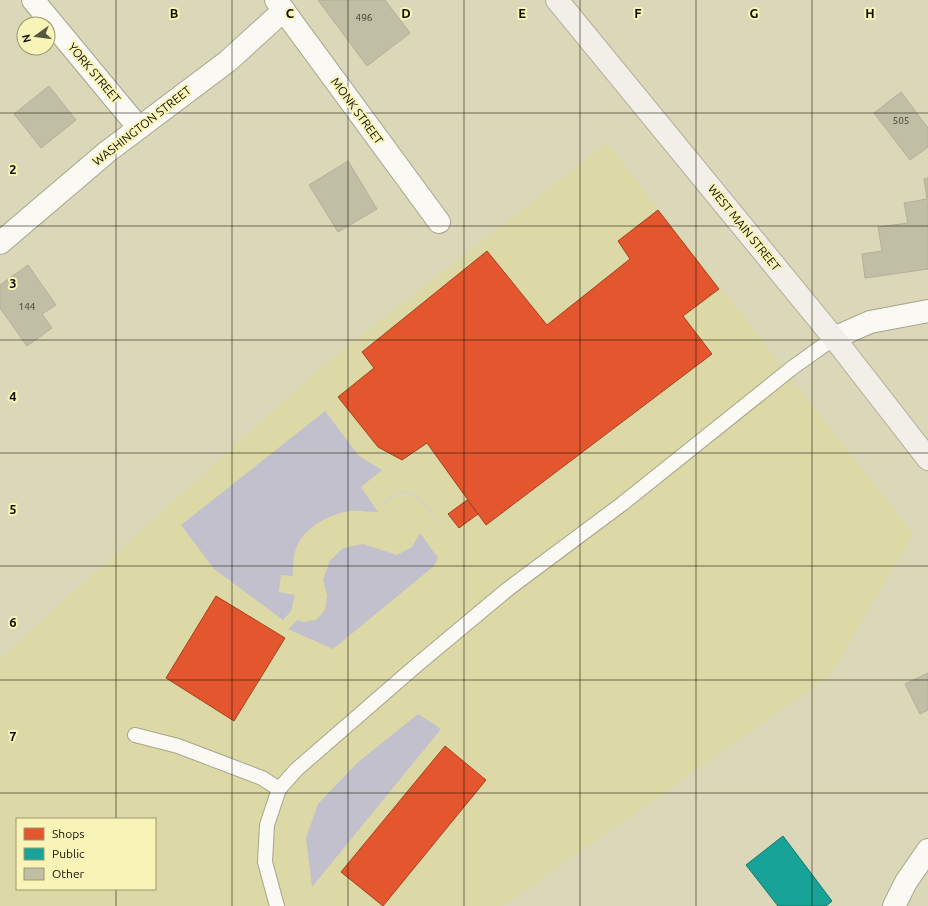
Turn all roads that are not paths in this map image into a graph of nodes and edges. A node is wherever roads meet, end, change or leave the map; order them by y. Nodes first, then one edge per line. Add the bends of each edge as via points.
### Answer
1 (33, 0) edge
2 (557, 0) edge
3 (280, 5) edge
4 (139, 128) junction
5 (439, 222) dead end
6 (0, 243) edge
7 (928, 311) edge
8 (834, 338) junction
9 (928, 458) edge
10 (135, 735) dead end
11 (279, 789) junction
12 (928, 850) edge
13 (277, 906) edge
14 (894, 906) edge

1 - 4 street, YORK STREET
2 - 8 main road, WEST MAIN STREET
3 - 4 street, WASHINGTON STREET via 228,61
3 - 5 street, MONK STREET
4 - 6 street, WASHINGTON STREET
7 - 8 street via 870,322
8 - 9 main road, WEST MAIN STREET
8 - 11 lane via 792,368 622,504 508,589 297,769
10 - 11 lane via 178,746 262,778
11 - 13 lane via 267,825 265,862
12 - 14 street via 906,882

